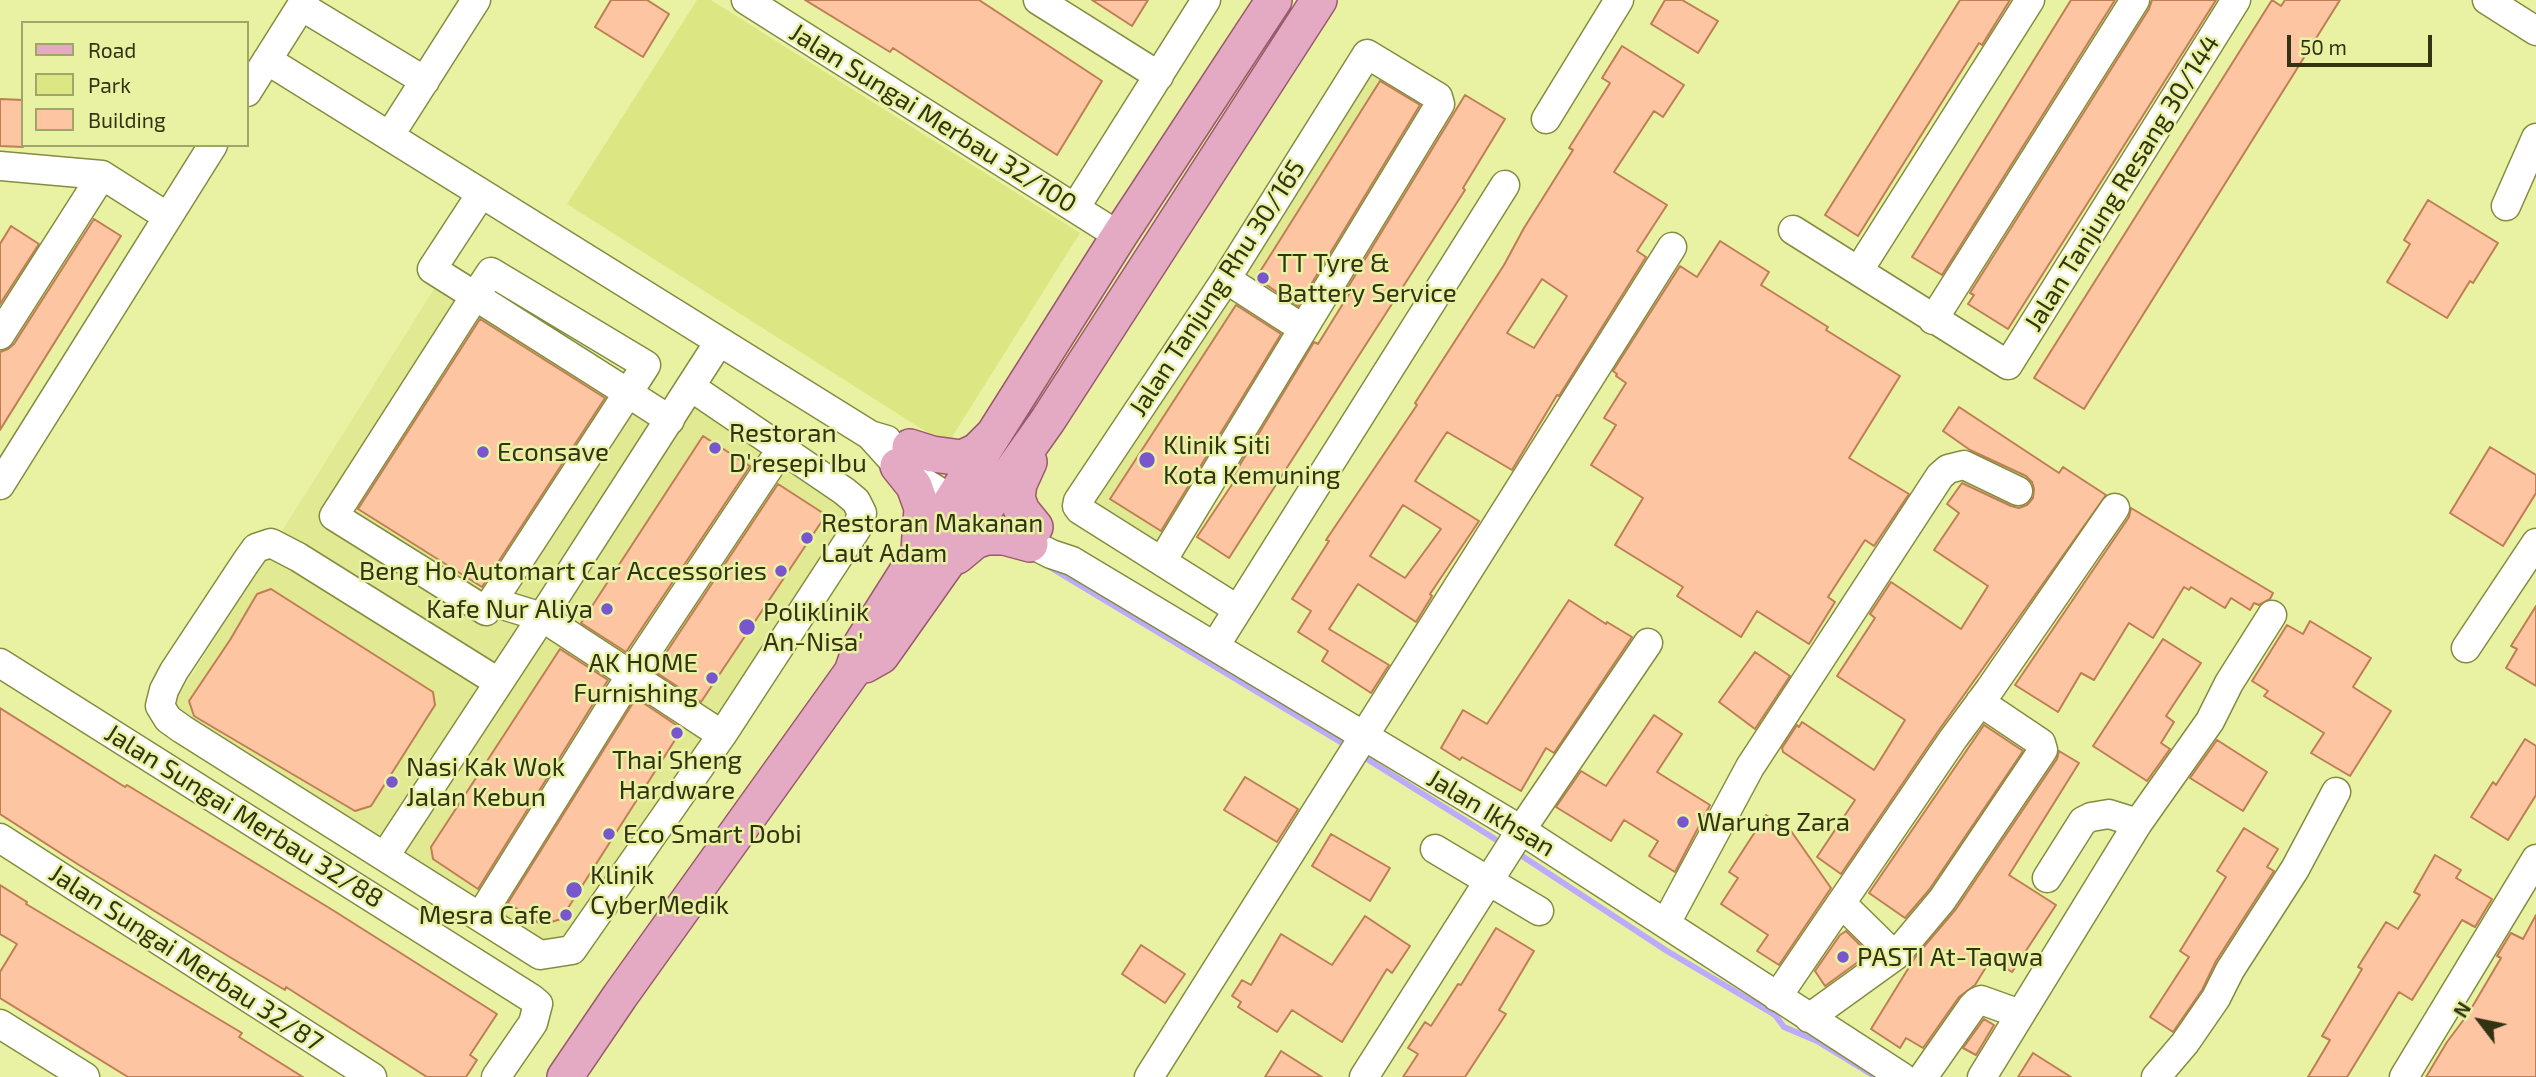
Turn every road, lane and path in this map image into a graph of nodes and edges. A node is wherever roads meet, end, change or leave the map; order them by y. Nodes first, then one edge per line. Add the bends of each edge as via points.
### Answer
1 (476, 0) edge
2 (746, 0) edge
3 (1038, 0) edge
4 (1206, 0) edge
5 (1274, 0) edge
6 (1319, 0) edge
7 (1619, 0) edge
8 (2030, 0) edge
9 (2135, 0) edge
10 (2236, 0) edge
11 (2487, 0) edge
12 (303, 3) edge
13 (2536, 31) edge
14 (267, 60) junction
15 (1159, 76) junction
16 (425, 81) junction
17 (248, 90) edge
18 (1546, 119) dead end
19 (390, 135) junction
20 (2536, 138) edge
21 (212, 147) edge
22 (3, 172) edge
23 (102, 175) junction
24 (1505, 185) dead end
25 (481, 194) junction
26 (2507, 205) dead end
27 (1075, 208) junction
28 (168, 217) junction
29 (1793, 230) dead end
30 (1119, 236) junction
31 (1672, 247) dead end
32 (1859, 270) junction
33 (1226, 279) junction
34 (475, 296) junction
35 (1933, 320) junction
36 (1303, 328) junction
37 (0, 335) edge
38 (719, 342) junction
39 (691, 387) junction
40 (628, 393) junction
41 (670, 420) junction
42 (1048, 420) junction
43 (998, 429) junction
44 (782, 448) junction
45 (904, 456) junction
46 (0, 485) edge
47 (2018, 491) dead end
48 (973, 499) junction
49 (2115, 508) dead end
50 (1032, 536) junction
51 (2536, 543) edge
52 (1162, 561) junction
53 (927, 567) junction
54 (493, 601) junction
55 (1237, 609) junction
56 (2272, 615) dead end
57 (542, 617) junction
58 (1648, 643) dead end
59 (1215, 646) junction
60 (2466, 648) dead end
61 (0, 663) edge
62 (631, 675) junction
63 (498, 682) junction
64 (1980, 702) junction
65 (722, 735) junction
66 (1357, 749) junction
67 (2336, 792) dead end
68 (2138, 823) junction
69 (1521, 830) junction
70 (0, 838) edge
71 (1435, 849) dead end
72 (385, 856) junction
73 (2536, 859) edge
74 (2047, 878) dead end
75 (1490, 882) junction
76 (2523, 900) edge
77 (1842, 904) junction
78 (1539, 911) dead end
79 (481, 917) junction
80 (1666, 923) junction
81 (1895, 956) junction
82 (1777, 997) junction
83 (2020, 1014) junction
84 (1809, 1018) junction
85 (0, 1024) edge
86 (85, 1077) edge
87 (372, 1077) edge
88 (496, 1077) edge
89 (565, 1077) edge
90 (1149, 1077) edge
91 (1364, 1077) edge
92 (1902, 1077) edge
93 (1923, 1077) edge
94 (1982, 1077) edge
95 (2156, 1077) edge
96 (2404, 1077) edge

1 - 16 street
2 - 27 street, Jalan Sungai Merbau 32/100
3 - 15 street
4 - 15 street
5 - 30 main road
6 - 42 main road
7 - 18 street
8 - 32 street
9 - 35 street
10 - 35 street, Jalan Tanjung Resang 30/144 via 2008,365
11 - 13 street
12 - 14 street
12 - 16 street
14 - 17 street
14 - 19 street, Jalan Ikhsan
15 - 27 street
16 - 19 street
19 - 25 street, Jalan Ikhsan
20 - 26 street
21 - 28 street
22 - 23 street
23 - 28 street
23 - 37 street
24 - 55 street
25 - 34 street via 432,269
25 - 38 street, Jalan Ikhsan
27 - 30 street, Jalan Sungai Merbau 32/100
28 - 46 street
29 - 32 street
30 - 43 main road
31 - 66 street
32 - 35 street
33 - 36 street
33 - 36 street, Jalan Tanjung Rhu 30/165 via 1367,54 1438,97 1440,104
33 - 52 street, Jalan Tanjung Rhu 30/165 via 1077,506
34 - 40 street via 492,272 646,365
34 - 54 street via 334,516 486,611
36 - 52 street
38 - 39 street
38 - 45 street, Jalan Ikhsan
39 - 41 street
39 - 44 street
40 - 41 street
40 - 54 street
41 - 57 street
42 - 48 main road
42 - 50 main road via 1017,498
43 - 45 main road via 977,451 962,458
43 - 48 main road
44 - 62 street
44 - 65 street via 856,501 862,513 857,528
45 - 48 street, Jalan Ikhsan
45 - 53 main road via 922,508
47 - 80 street via 1964,465 1940,476 1750,767
48 - 50 street, Jalan Ikhsan
48 - 53 main road
49 - 64 street
50 - 53 main road via 987,537
50 - 59 street, Jalan Ikhsan via 1057,543 1072,561
51 - 60 street
52 - 55 street
53 - 89 main road via 862,643 852,672
54 - 57 street
55 - 59 street
56 - 68 street via 2210,721
57 - 62 street
57 - 63 street
58 - 69 street
59 - 66 street, Jalan Ikhsan
61 - 88 street, Jalan Sungai Merbau 32/88 via 538,1004 533,1023
62 - 65 street
62 - 79 street
63 - 72 street
63 - 72 street via 271,543 256,548 174,671 160,706 168,719
64 - 77 street
64 - 81 street via 2041,743 2043,750 1942,900
65 - 79 street via 572,950 540,956
66 - 69 street, Jalan Ikhsan
66 - 90 street
67 - 95 street via 2216,998
68 - 74 street via 2109,814 2082,821
68 - 83 street
69 - 75 street
69 - 80 street, Jalan Ikhsan
70 - 87 street, Jalan Sungai Merbau 32/87
71 - 75 street
72 - 79 street
73 - 76 street
75 - 78 street
75 - 91 street
76 - 96 street
77 - 81 street
77 - 82 street
80 - 82 street, Jalan Ikhsan
81 - 84 street
82 - 84 street, Jalan Ikhsan
83 - 93 street via 1977,1002
83 - 94 street
84 - 92 street, Jalan Ikhsan
85 - 86 street

